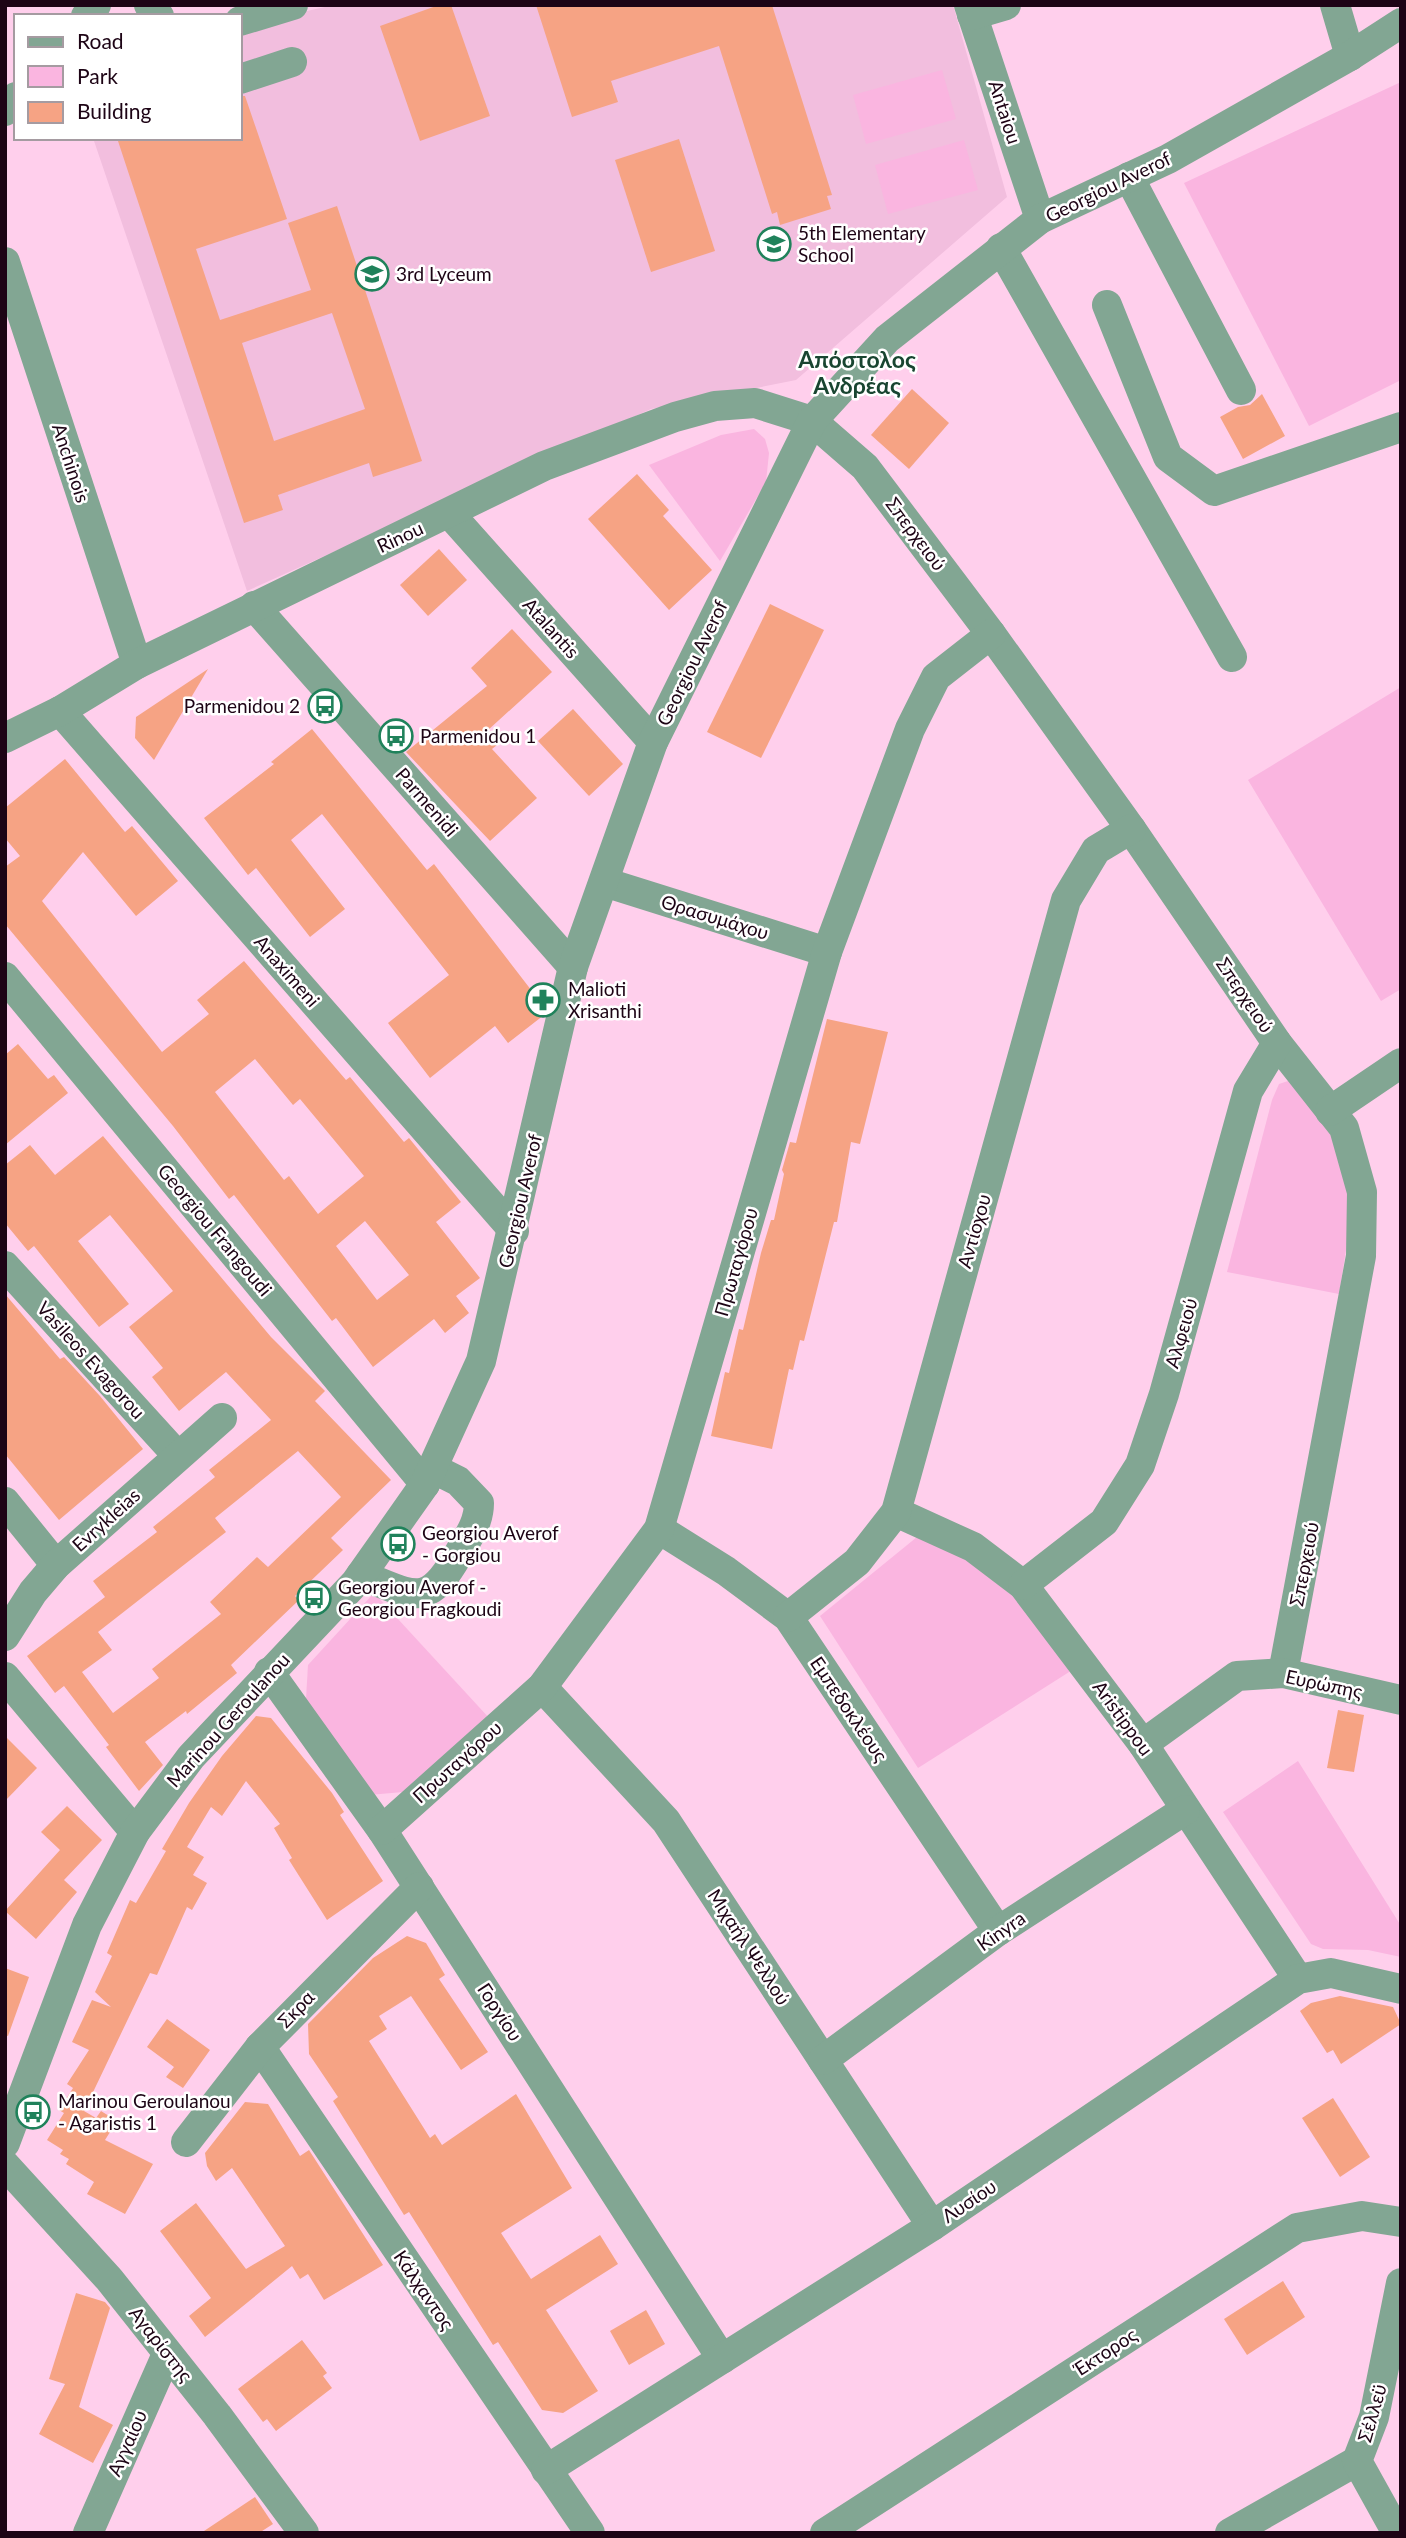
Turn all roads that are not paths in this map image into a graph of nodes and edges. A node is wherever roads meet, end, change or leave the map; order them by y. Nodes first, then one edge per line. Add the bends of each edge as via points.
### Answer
1 (293, 5) edge
2 (1006, 5) edge
3 (1335, 5) edge
4 (971, 10) edge
5 (242, 20) edge
6 (1401, 23) edge
7 (1350, 56) junction
8 (292, 62) dead end
9 (242, 78) edge
10 (1129, 177) junction
11 (1040, 219) junction
12 (1001, 248) junction
13 (5, 262) edge
14 (1107, 305) dead end
15 (1241, 390) dead end
16 (812, 421) junction
17 (1401, 427) edge
18 (450, 514) junction
19 (254, 606) junction
20 (991, 634) junction
21 (1232, 657) dead end
22 (137, 664) junction
23 (60, 711) junction
24 (5, 738) edge
25 (653, 742) junction
26 (1131, 829) junction
27 (604, 881) junction
28 (827, 952) junction
29 (573, 967) junction
30 (5, 977) edge
31 (1277, 1042) junction
32 (1401, 1063) edge
33 (1331, 1111) junction
34 (514, 1231) junction
35 (5, 1265) edge
36 (222, 1418) dead end
37 (177, 1455) junction
38 (429, 1476) junction
39 (5, 1503) edge
40 (896, 1512) junction
41 (659, 1529) junction
42 (56, 1565) junction
43 (359, 1578) junction
44 (1023, 1586) junction
45 (788, 1618) junction
46 (5, 1636) edge
47 (269, 1672) junction
48 (1283, 1674) junction
49 (5, 1677) edge
50 (541, 1687) junction
51 (1401, 1700) edge
52 (1143, 1744) junction
53 (1185, 1810) junction
54 (382, 1829) junction
55 (135, 1832) junction
56 (419, 1887) junction
57 (998, 1931) junction
58 (1298, 1979) junction
59 (1401, 1989) edge
60 (260, 2047) junction
61 (823, 2060) junction
62 (186, 2142) dead end
63 (5, 2143) edge
64 (5, 2165) edge
65 (1401, 2222) edge
66 (932, 2226) junction
67 (1401, 2283) edge
68 (167, 2354) junction
69 (722, 2358) junction
70 (1357, 2460) junction
71 (546, 2470) junction
72 (88, 2533) edge
73 (304, 2533) edge
74 (590, 2533) edge
75 (825, 2533) edge
76 (1230, 2533) edge
77 (1396, 2533) edge

1 - 5 street
2 - 4 street
3 - 7 street
4 - 11 street, Antaiou
6 - 7 street, Georgiou Averof
7 - 10 street, Georgiou Averof
8 - 9 street
10 - 11 street, Georgiou Averof
10 - 15 street
11 - 12 street, Georgiou Averof
12 - 16 street, Georgiou Averof via 887,339
12 - 21 street
13 - 22 street, Anchinois
14 - 17 street via 1168,457 1214,491
16 - 18 street, Rinou via 755,403 715,406 544,466
16 - 20 street, Σπερχειού via 865,467
16 - 25 street, Georgiou Averof
18 - 19 street, Rinou
18 - 25 street, Atalantis
19 - 22 street, Rinou
19 - 29 street, Parmenidi
20 - 26 street, Σπερχειού
20 - 28 street, Πρωταγόρου via 936,677 910,729
22 - 23 street, Rinou
23 - 24 street, Rinou
23 - 34 street, Anaximeni
25 - 27 street, Georgiou Averof
26 - 31 street, Σπερχειού
26 - 40 street, Αντίοχου via 1096,850 1066,900
27 - 28 street, Θρασυμάχου
27 - 29 street, Georgiou Averof
28 - 41 street, Πρωταγόρου
29 - 34 street, Georgiou Averof
30 - 38 street, Georgiou Frangoudi
31 - 33 street, Σπερχειού
31 - 44 street, Αλφειού via 1248,1091 1140,1465 1104,1522
32 - 33 street
33 - 48 street, Σπερχειού via 1344,1128 1362,1192 1361,1256
34 - 38 street, Georgiou Averof via 481,1361
35 - 37 street, Vasileos Evagorou
36 - 37 street, Evrykleias
37 - 42 street, Evrykleias
38 - 43 street, Georgiou Averof
38 - 43 street via 458,1481 479,1503 479,1518 443,1581 431,1590 411,1594
39 - 42 street
40 - 44 street, Aristippou via 973,1547
40 - 45 street, Αντίοχου via 857,1562
41 - 45 street, Εμπεδοκλέους
41 - 50 street, Πρωταγόρου
42 - 46 street, Evrykleias
43 - 47 street, Marinou Geroulanou
44 - 52 street, Aristippou
45 - 57 street, Εμπεδοκλέους
47 - 54 street, Γοργίου
47 - 55 street, Marinou Geroulanou via 191,1757
48 - 51 street, Ευρώπης
48 - 52 street, Ευρώπης via 1237,1676
49 - 55 street
50 - 54 street, Πρωταγόρου
50 - 61 street, Μιχαήλ Ψελλού via 666,1821
52 - 53 street, Aristippou
53 - 57 street, Kinyra
53 - 58 street, Aristippou
54 - 56 street, Γοργίου
55 - 63 street, Marinou Geroulanou via 87,1925
56 - 60 street, Σκρα
56 - 69 street, Γοργίου
57 - 61 street, Kinyra
58 - 59 street, Λυσίου via 1331,1973
58 - 66 street, Λυσίου
60 - 62 street, Σκρα
60 - 71 street, Κάλχαντος
61 - 66 street, Μιχαήλ Ψελλού
64 - 68 street, Αγαρίστης via 109,2279
65 - 75 street, Έκτορος via 1362,2216 1297,2228
66 - 69 street, Λυσίου
67 - 70 street, Σέλλεϋ via 1374,2417
68 - 72 street, Αγγαίου
68 - 73 street, Αγαρίστης
69 - 71 street, Λυσίου
70 - 76 street
70 - 77 street, Σέλλεϋ
71 - 74 street, Κάλχαντος

